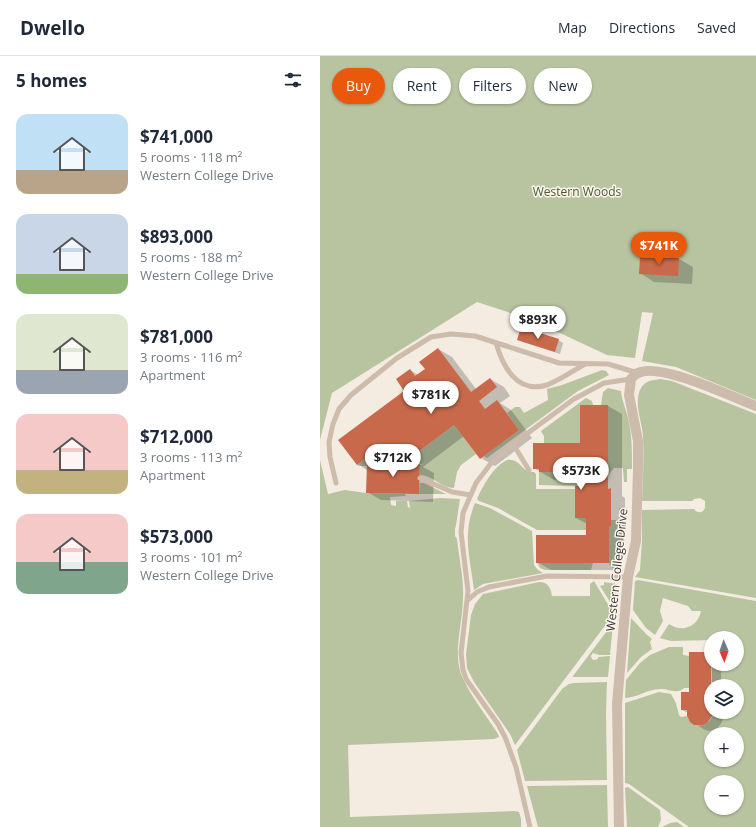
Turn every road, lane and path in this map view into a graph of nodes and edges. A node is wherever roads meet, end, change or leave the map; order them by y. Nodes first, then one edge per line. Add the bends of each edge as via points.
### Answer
1 (496, 343) junction
2 (586, 363) junction
3 (634, 376) junction
4 (756, 406) edge
5 (513, 444) junction
6 (529, 470) dead end
7 (420, 478) dead end
8 (336, 483) dead end
9 (471, 495) junction
10 (628, 577) junction
11 (468, 600) junction
12 (530, 827) edge
13 (619, 827) edge

1 - 2 lane via 559,363
1 - 2 lane via 510,374 515,380 526,385 546,385
1 - 8 lane via 475,336 451,334 431,337 397,358 351,395 339,409 329,442
2 - 3 lane via 608,364
3 - 4 street via 650,371 664,372
3 - 5 lane via 604,383 574,400
3 - 10 street, Western College Drive via 630,395 638,441 636,541
5 - 6 lane
5 - 9 lane via 492,462 476,483
7 - 9 lane via 452,492
9 - 11 lane via 463,514 461,532
10 - 11 lane via 547,576 489,587 477,592
10 - 13 street, Western College Drive via 617,704
11 - 12 lane via 461,653 463,670 466,679 498,724 512,752

